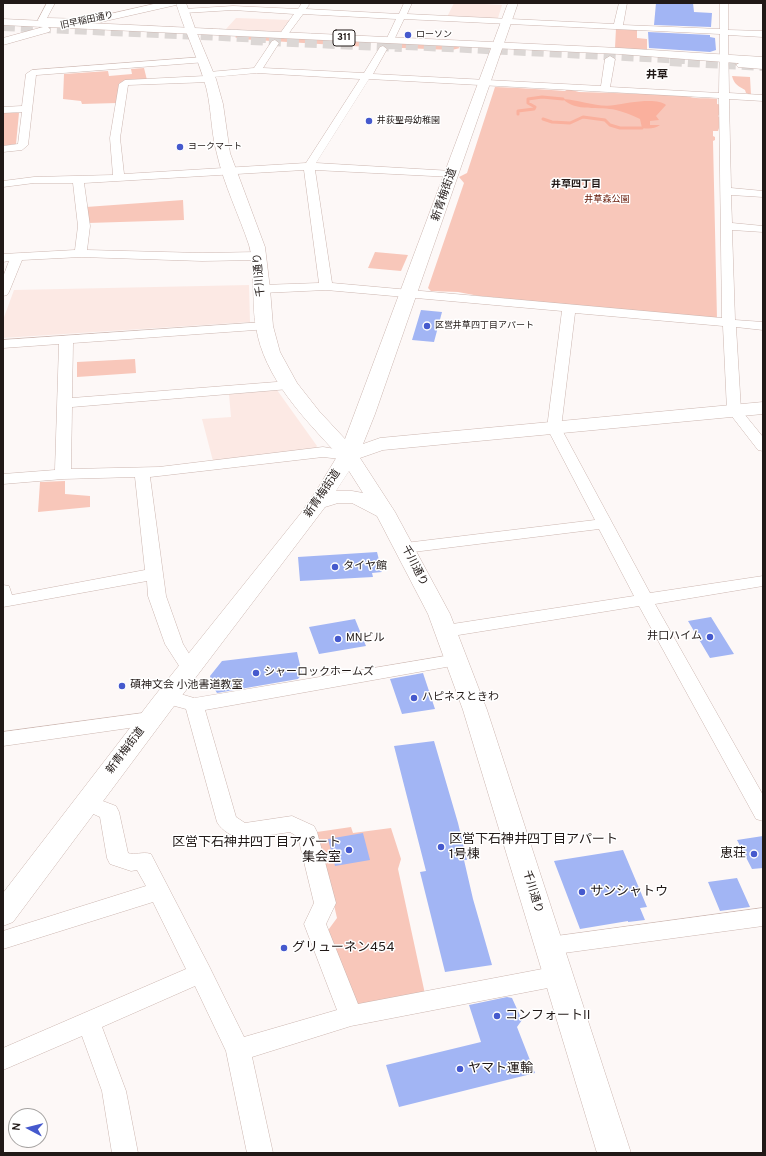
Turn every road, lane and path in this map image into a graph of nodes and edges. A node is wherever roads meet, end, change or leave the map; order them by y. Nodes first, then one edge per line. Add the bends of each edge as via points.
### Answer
1 (47, 3) edge
2 (51, 3) edge
3 (58, 3) edge
4 (172, 3) edge
5 (306, 3) edge
6 (368, 3) edge
7 (408, 3) edge
8 (513, 3) edge
9 (622, 3) edge
10 (724, 3) edge
11 (148, 6) edge
12 (182, 7) edge
13 (300, 11) junction
14 (360, 14) junction
15 (401, 16) junction
16 (3, 22) edge
17 (87, 22) junction
18 (507, 22) junction
19 (74, 25) junction
20 (618, 27) junction
21 (3, 31) edge
22 (723, 32) junction
23 (34, 33) junction
24 (147, 33) junction
25 (763, 34) edge
26 (192, 35) junction
27 (283, 35) junction
28 (240, 37) junction
29 (3, 42) edge
30 (275, 43) junction
31 (386, 44) junction
32 (497, 49) junction
33 (610, 59) junction
34 (688, 59) junction
35 (203, 60) junction
36 (724, 61) junction
37 (763, 61) edge
38 (740, 62) junction
39 (763, 65) edge
40 (258, 70) junction
41 (367, 76) junction
42 (209, 77) junction
43 (484, 83) junction
44 (605, 90) junction
45 (724, 96) junction
46 (763, 98) edge
47 (27, 109) junction
48 (3, 110) edge
49 (3, 149) edge
50 (309, 166) junction
51 (229, 172) junction
52 (452, 174) junction
53 (119, 178) junction
54 (78, 180) junction
55 (3, 184) edge
56 (726, 191) junction
57 (763, 194) edge
58 (727, 226) junction
59 (763, 228) edge
60 (81, 253) junction
61 (258, 256) junction
62 (17, 257) junction
63 (3, 258) edge
64 (5, 280) edge
65 (326, 286) junction
66 (262, 289) junction
67 (3, 292) edge
68 (409, 294) junction
69 (569, 309) junction
70 (729, 322) junction
71 (264, 326) junction
72 (763, 326) edge
73 (66, 340) junction
74 (3, 344) edge
75 (289, 385) junction
76 (65, 403) junction
77 (763, 408) edge
78 (734, 410) junction
79 (554, 428) junction
80 (763, 447) edge
81 (349, 455) junction
82 (142, 473) junction
83 (63, 474) junction
84 (3, 479) edge
85 (318, 503) junction
86 (385, 512) junction
87 (604, 524) junction
88 (405, 548) junction
89 (154, 574) junction
90 (763, 581) edge
91 (3, 590) edge
92 (644, 599) junction
93 (446, 630) junction
94 (457, 660) junction
95 (189, 668) junction
96 (167, 697) junction
97 (194, 705) junction
98 (150, 719) junction
99 (3, 739) edge
100 (86, 803) junction
101 (763, 813) edge
102 (159, 891) junction
103 (4, 912) edge
104 (763, 917) edge
105 (3, 940) edge
106 (549, 946) junction
107 (201, 973) junction
108 (558, 976) junction
109 (351, 1016) junction
110 (88, 1021) junction
111 (238, 1050) junction
112 (3, 1059) edge
113 (125, 1153) edge
114 (260, 1153) edge
115 (614, 1153) edge

1 - 2 street
2 - 3 street
2 - 17 street via 42,20
4 - 11 main road, 旧早稲田通り
5 - 13 street
6 - 14 street
7 - 15 street
8 - 18 main road, 新青梅街道
9 - 20 street
10 - 22 street
11 - 17 main road, 旧早稲田通り
12 - 13 street
12 - 26 main road, 千川通り
13 - 14 street
13 - 27 street
14 - 15 street
15 - 18 street
15 - 31 street
16 - 19 main road, 311
17 - 19 main road, 旧早稲田通り
18 - 20 street
18 - 32 main road, 新青梅街道
19 - 23 main road, 旧早稲田通り
19 - 24 main road, 311
20 - 22 street
21 - 23 main road, 311
22 - 25 street
22 - 36 street
23 - 24 main road, 311
23 - 29 main road, 旧早稲田通り
24 - 26 main road, 311
26 - 28 main road, 311
26 - 35 main road, 千川通り
27 - 28 main road, 311
27 - 31 main road, 311
28 - 30 main road, 311
30 - 31 main road, 311
30 - 40 street
31 - 32 main road, 311
31 - 41 street
32 - 33 main road, 311
32 - 34 main road, 311
32 - 43 main road, 新青梅街道
33 - 34 main road, 311
33 - 44 street
34 - 36 main road, 311
35 - 42 main road, 千川通り
35 - 47 street via 35,72 31,74
36 - 38 main road, 311
36 - 45 street
37 - 38 main road, 311
38 - 39 main road, 311
40 - 41 street
40 - 42 street
41 - 43 street
41 - 50 street
42 - 51 main road, 千川通り
42 - 53 street via 124,84 115,138
43 - 44 street
43 - 52 main road, 新青梅街道
44 - 45 street
45 - 46 street
45 - 56 street
47 - 48 street
47 - 49 street via 23,145
50 - 51 street
50 - 52 street
50 - 65 street
51 - 53 street
51 - 61 main road, 千川通り via 258,247
52 - 68 main road, 新青梅街道
53 - 54 street
54 - 55 street via 34,180
54 - 60 street via 84,226
56 - 57 street
56 - 58 street
58 - 59 street
58 - 70 street
60 - 61 street
60 - 62 street
61 - 66 main road, 千川通り
62 - 63 street
62 - 64 street
64 - 67 street
65 - 66 street
65 - 68 street
66 - 71 main road, 千川通り
68 - 69 street
68 - 81 main road, 新青梅街道 via 362,426
69 - 70 street
69 - 79 street
70 - 72 street
70 - 78 street
71 - 73 street
71 - 75 main road, 千川通り via 271,352
73 - 74 street
73 - 76 street
75 - 76 street
75 - 81 main road, 千川通り via 312,415
76 - 83 street
77 - 78 main road
78 - 79 main road
78 - 80 street
79 - 81 main road via 380,444
79 - 87 street
81 - 82 street via 323,452
81 - 85 main road, 新青梅街道
81 - 86 main road, 千川通り
82 - 83 street
82 - 89 street
83 - 84 street
85 - 86 main road via 333,497 356,497
85 - 95 main road, 新青梅街道
86 - 88 main road, 千川通り
87 - 88 street
87 - 92 street
88 - 93 main road, 千川通り
89 - 91 street via 5,602
89 - 95 street via 157,596 174,644
90 - 92 street
92 - 93 street
92 - 101 street
93 - 94 main road, 千川通り
94 - 97 street
94 - 106 main road, 千川通り via 476,710
95 - 96 main road, 新青梅街道
96 - 97 street
96 - 98 main road, 新青梅街道
97 - 109 street via 227,822 242,831 292,824 307,832 325,903 315,924
98 - 99 street
98 - 100 main road, 新青梅街道
100 - 102 street via 109,812 118,858 131,863 143,860
100 - 103 main road, 新青梅街道
102 - 105 street
102 - 107 street
104 - 106 street
106 - 108 main road, 千川通り
107 - 110 street
107 - 111 street
108 - 109 street
108 - 115 main road, 千川通り
109 - 111 street
110 - 112 street
110 - 113 street via 114,1091
111 - 114 street

